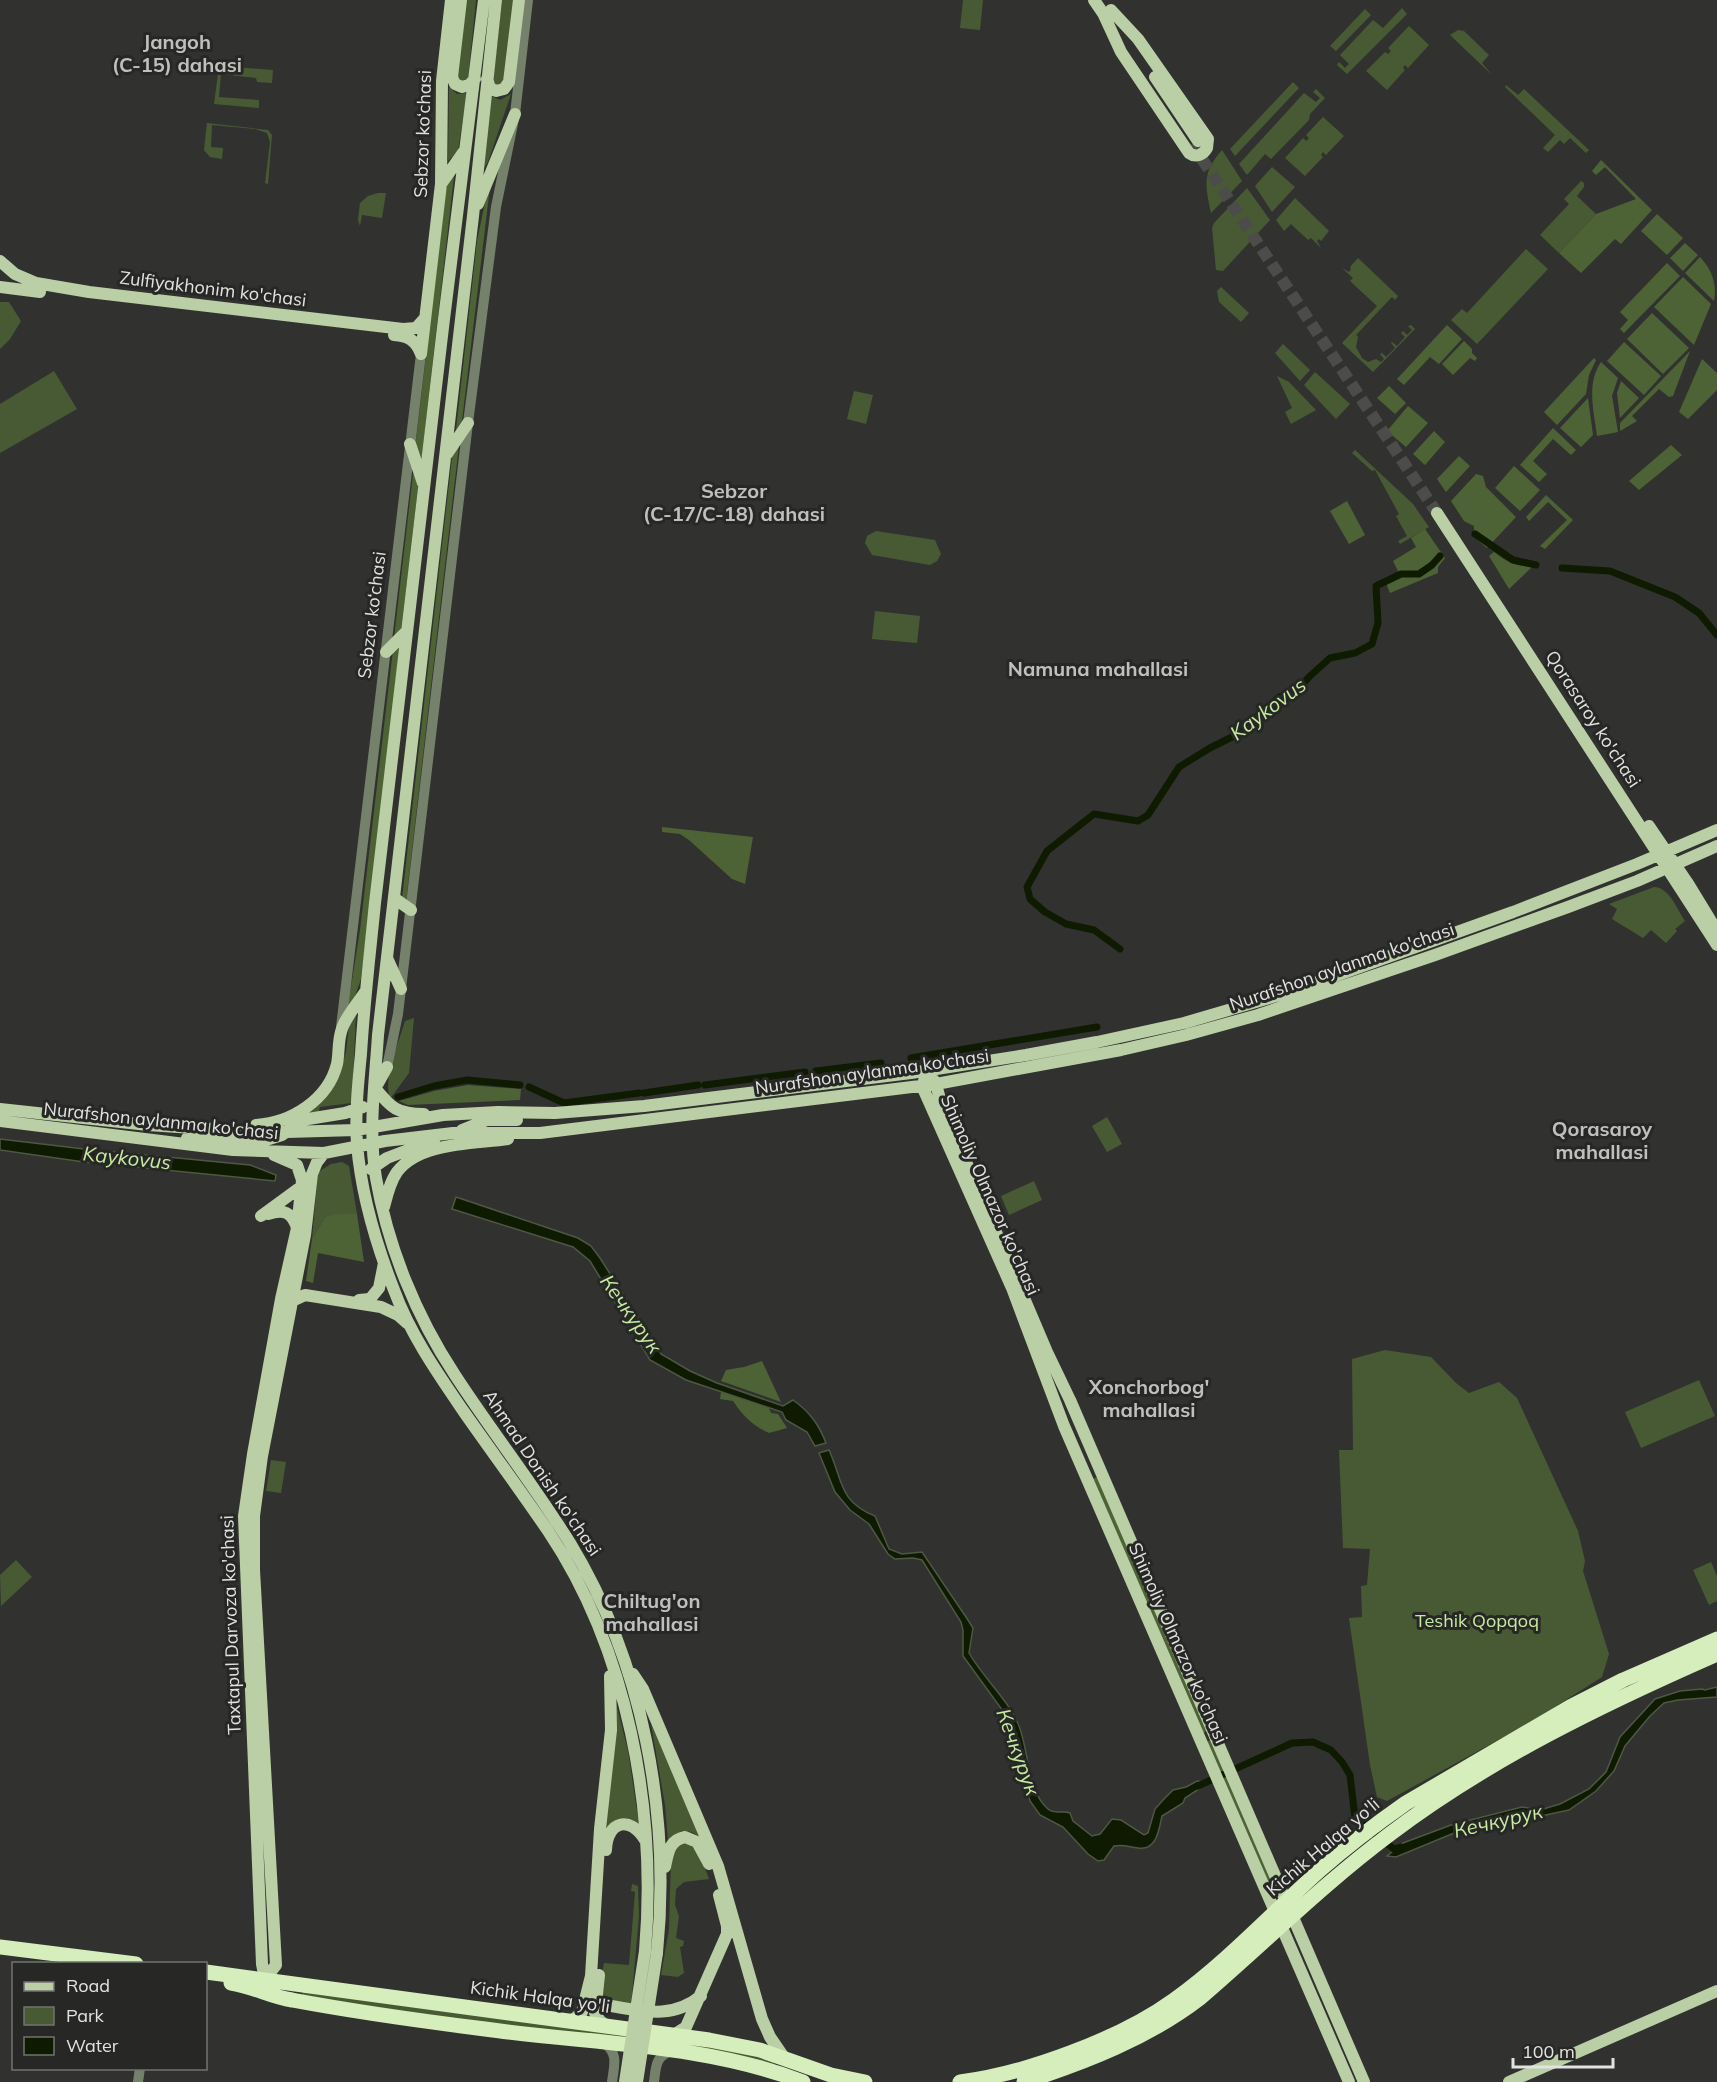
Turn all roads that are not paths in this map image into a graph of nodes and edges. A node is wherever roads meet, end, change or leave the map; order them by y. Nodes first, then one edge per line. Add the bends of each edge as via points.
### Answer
1 (452, 0) edge
2 (461, 0) edge
3 (484, 0) edge
4 (496, 0) edge
5 (519, 0) edge
6 (528, 0) edge
7 (1094, 0) edge
8 (1106, 7) edge
9 (486, 31) junction
10 (481, 79) junction
11 (515, 114) junction
12 (1195, 143) tunnel mouth
13 (466, 149) junction
14 (441, 184) junction
15 (473, 216) junction
16 (0, 261) edge
17 (0, 275) edge
18 (0, 287) edge
19 (425, 318) junction
20 (421, 354) junction
21 (468, 423) junction
22 (410, 444) junction
23 (445, 457) junction
24 (424, 487) junction
25 (1440, 511) tunnel mouth
26 (417, 548) junction
27 (435, 549) junction
28 (406, 631) junction
29 (386, 652) junction
30 (1717, 830) edge
31 (1648, 832) junction
32 (1687, 842) junction
33 (1717, 846) edge
34 (1662, 853) junction
35 (1694, 857) junction
36 (1637, 864) junction
37 (1671, 867) junction
38 (1642, 878) junction
39 (1683, 885) junction
40 (393, 902) junction
41 (375, 903) junction
42 (411, 910) junction
43 (1717, 931) edge
44 (1431, 942) junction
45 (1717, 945) edge
46 (1435, 955) junction
47 (387, 957) junction
48 (401, 989) junction
49 (365, 991) junction
50 (1185, 1029) junction
51 (341, 1031) junction
52 (387, 1067) joint
53 (927, 1071) junction
54 (936, 1084) junction
55 (922, 1086) junction
56 (379, 1093) junction
57 (644, 1106) junction
58 (0, 1109) edge
59 (357, 1110) junction
60 (443, 1115) junction
61 (0, 1121) edge
62 (193, 1128) junction
63 (371, 1128) junction
64 (356, 1130) junction
65 (287, 1132) junction
66 (453, 1133) junction
67 (540, 1133) junction
68 (131, 1136) junction
69 (372, 1144) junction
70 (357, 1147) junction
71 (265, 1152) junction
72 (324, 1153) junction
73 (959, 1157) junction
74 (375, 1166) junction
75 (362, 1178) junction
76 (302, 1186) junction
77 (383, 1208) junction
78 (297, 1228) junction
79 (384, 1262) junction
80 (293, 1273) junction
81 (1016, 1287) junction
82 (300, 1291) junction
83 (411, 1327) junction
84 (1717, 1639) edge
85 (1717, 1654) edge
86 (609, 1657) junction
87 (624, 1660) junction
88 (643, 1689) junction
89 (644, 1734) junction
90 (1367, 1842) junction
91 (647, 1844) junction
92 (661, 1883) junction
93 (1282, 1906) junction
94 (733, 1916) junction
95 (1288, 1921) junction
96 (0, 1947) edge
97 (651, 1952) junction
98 (0, 1955) edge
99 (55, 1962) edge
100 (120, 1962) edge
101 (207, 1972) edge
102 (207, 1980) edge
103 (265, 1986) junction
104 (590, 1986) junction
105 (1717, 1991) edge
106 (700, 1996) junction
107 (1717, 2000) edge
108 (595, 2001) junction
109 (566, 2020) junction
110 (607, 2026) junction
111 (675, 2034) junction
112 (604, 2043) junction
113 (672, 2051) junction
114 (783, 2066) junction
115 (612, 2082) edge
116 (625, 2082) edge
117 (637, 2082) edge
118 (654, 2082) edge
119 (802, 2082) edge
120 (865, 2082) edge
121 (960, 2082) edge
122 (1024, 2082) edge
123 (1349, 2082) edge
124 (1364, 2082) edge
125 (1509, 2082) edge
126 (1529, 2082) edge

1 - 14 main road, Sebzor ko‘chasi via 442,81
2 - 10 main road via 452,77 462,87
3 - 9 main road, Sebzor ko‘chasi
4 - 9 main road, Sebzor ko‘chasi
5 - 10 main road via 509,82 496,91
6 - 11 street
7 - 8 main road
8 - 8 main road via 1120,52 1189,153 1201,154 1208,139 1138,39
8 - 12 main road
9 - 10 main road, Sebzor ko‘chasi
10 - 13 main road, Sebzor ko‘chasi
10 - 15 main road, Sebzor ko‘chasi
11 - 15 main road
11 - 21 street via 496,207
13 - 14 main road
13 - 24 main road, Sebzor ko‘chasi
14 - 19 main road, Sebzor ko‘chasi
15 - 23 main road, Sebzor ko‘chasi
16 - 17 main road
16 - 19 main road, Zulfiyakhonim ko'chasi via 29,281 89,292 403,329 416,328
18 - 20 main road, Zulfiyakhonim ko'chasi via 402,336 415,342
19 - 20 main road, Sebzor ko‘chasi
20 - 22 street, Sebzor ko‘chasi
21 - 23 main road
21 - 42 street
22 - 24 main road
22 - 29 street, Sebzor ko‘chasi
23 - 27 main road, Sebzor ko‘chasi
24 - 26 main road, Sebzor ko‘chasi
25 - 31 main road, Qorasaroy ko'chasi
26 - 27 main road
26 - 28 main road, Sebzor ko‘chasi
27 - 40 main road, Sebzor ko‘chasi
28 - 29 main road
28 - 41 main road, Sebzor ko‘chasi
29 - 51 street, Sebzor ko‘chasi
30 - 32 main road, Nurafshon aylanma ko'chasi
31 - 32 main road
31 - 34 main road, Qorasaroy ko'chasi
31 - 36 main road
32 - 34 main road, Nurafshon aylanma ko'chasi
33 - 35 main road, Nurafshon aylanma ko'chasi
34 - 36 main road, Nurafshon aylanma ko'chasi
34 - 37 main road, Qorasaroy ko'chasi
35 - 37 main road, Nurafshon aylanma ko'chasi
35 - 39 main road
36 - 44 main road, Nurafshon aylanma ko'chasi
37 - 38 main road, Nurafshon aylanma ko'chasi
37 - 39 main road, Qorasaroy ko'chasi
38 - 39 main road via 1658,877
38 - 46 main road, Nurafshon aylanma ko'chasi
39 - 43 main road, Qorasaroy ko'chasi
39 - 45 main road, Qorasaroy ko'chasi
40 - 41 main road
40 - 42 main road
40 - 47 main road, Sebzor ko‘chasi
41 - 49 main road, Sebzor ko‘chasi
42 - 48 street
44 - 46 main road via 1429,950
44 - 50 main road, Nurafshon aylanma ko'chasi
46 - 50 main road, Nurafshon aylanma ko'chasi via 1295,1004
47 - 48 main road
47 - 56 main road, Sebzor ko‘chasi via 378,1035
48 - 52 street
49 - 51 main road
49 - 59 main road, Sebzor ko‘chasi
50 - 53 main road, Nurafshon aylanma ko'chasi
50 - 54 main road, Nurafshon aylanma ko'chasi via 1077,1059
51 - 62 main road, Sebzor ko‘chasi via 332,1077 321,1094 300,1111 263,1124
52 - 56 main road
53 - 54 main road, Shimoliy Olmazor ko'chasi
53 - 55 main road, Shimoliy Olmazor ko'chasi
53 - 57 main road, Nurafshon aylanma ko'chasi
54 - 55 main road, Nurafshon aylanma ko'chasi
54 - 73 main road, Shimoliy Olmazor ko'chasi
55 - 67 main road, Nurafshon aylanma ko'chasi
55 - 73 main road, Shimoliy Olmazor ko'chasi
56 - 59 main road
56 - 60 main road via 388,1105 403,1113
56 - 63 main road, Sebzor ko‘chasi
57 - 60 main road, Nurafshon aylanma ko'chasi via 555,1113
57 - 66 main road via 545,1120 487,1120
58 - 62 main road, Nurafshon aylanma ko'chasi
59 - 64 main road, Sebzor ko‘chasi
59 - 65 main road via 302,1120
60 - 63 main road, Nurafshon aylanma ko'chasi
61 - 68 main road, Nurafshon aylanma ko'chasi
62 - 65 main road, Nurafshon aylanma ko'chasi
63 - 64 main road, Nurafshon aylanma ko'chasi
63 - 69 main road, Sebzor ko‘chasi
64 - 65 main road, Nurafshon aylanma ko'chasi
64 - 70 main road, Sebzor ko‘chasi
65 - 68 main road via 266,1140
66 - 67 main road, Nurafshon aylanma ko'chasi
66 - 69 main road, Nurafshon aylanma ko'chasi
66 - 74 main road
67 - 77 main road via 416,1155 395,1175
68 - 71 main road, Nurafshon aylanma ko'chasi
69 - 70 main road, Nurafshon aylanma ko'chasi
69 - 74 main road, Ahmad Donish ko'chasi
70 - 72 main road, Nurafshon aylanma ko'chasi
70 - 75 main road, Ahmad Donish ko'chasi
71 - 72 main road, Nurafshon aylanma ko'chasi
71 - 76 main road via 297,1165
72 - 80 main road, Taxtapul Darvoza ko'chasi via 312,1174 305,1235
73 - 81 main road, Shimoliy Olmazor ko'chasi
74 - 75 main road
74 - 77 main road, Ahmad Donish ko'chasi
75 - 79 main road, Ahmad Donish ko'chasi
76 - 78 main road, Taxtapul Darvoza ko'chasi
76 - 78 main road via 261,1216 285,1211
77 - 87 main road, Ahmad Donish ko'chasi via 410,1291 428,1330 571,1545
78 - 80 main road, Taxtapul Darvoza ko'chasi
79 - 80 main road via 377,1293 365,1301 306,1290
79 - 83 main road, Ahmad Donish ko'chasi
80 - 82 main road, Taxtapul Darvoza ko'chasi
80 - 103 main road, Taxtapul Darvoza ko'chasi via 253,1454 244,1516
81 - 93 main road, Shimoliy Olmazor ko'chasi via 1234,1780
81 - 93 main road, Shimoliy Olmazor ko'chasi via 1064,1426 1215,1773
82 - 83 main road via 381,1307
82 - 103 main road, Taxtapul Darvoza ko'chasi via 292,1301 254,1516 276,1965
83 - 86 main road, Ahmad Donish ko'chasi via 550,1535 580,1588
84 - 90 highway, Kichik Halqa yo'li via 1570,1707 1422,1793 1380,1822
85 - 90 highway, Kichik Halqa yo'li via 1580,1718 1467,1781 1390,1833
86 - 91 main road, Ahmad Donish ko'chasi via 632,1738
86 - 104 main road via 611,1730
87 - 88 main road
87 - 89 main road, Ahmad Donish ko'chasi
88 - 89 main road
88 - 94 main road via 718,1866
89 - 92 main road, Ahmad Donish ko'chasi via 656,1804
90 - 93 highway, Kichik Halqa yo'li via 1321,1869
90 - 95 highway, Kichik Halqa yo'li
91 - 97 main road, Ahmad Donish ko'chasi
91 - 108 main road via 639,1831 627,1824 615,1827 607,1838 603,1935
92 - 97 main road, Ahmad Donish ko'chasi via 660,1919
92 - 106 main road via 674,1842 685,1837 694,1840 711,1868 727,1930
93 - 95 main road, Shimoliy Olmazor ko'chasi
93 - 121 highway, Kichik Halqa yo'li via 1190,1988 1145,2018 1032,2066
94 - 106 main road via 730,1938
94 - 114 main road via 762,2019
95 - 122 highway, Kichik Halqa yo'li via 1170,2020 1106,2051
95 - 123 main road, Shimoliy Olmazor ko'chasi
95 - 124 main road, Shimoliy Olmazor ko'chasi
96 - 100 highway
97 - 116 main road, Ahmad Donish ko'chasi, bridge
97 - 117 main road, Ahmad Donish ko'chasi, bridge
98 - 99 highway
101 - 103 highway, Kichik Halqa yo'li
102 - 103 highway, Kichik Halqa yo'li
103 - 109 highway, Kichik Halqa yo'li
103 - 112 highway, Kichik Halqa yo'li via 288,2000
104 - 108 main road
104 - 109 main road via 582,2012
105 - 125 main road
106 - 108 main road via 684,2007 664,2013
106 - 111 main road via 686,2027
107 - 126 main road
108 - 110 main road via 596,2015
109 - 110 highway, Kichik Halqa yo'li
110 - 111 highway, Kichik Halqa yo'li
111 - 114 highway, Kichik Halqa yo'li via 760,2050
112 - 113 highway, Kichik Halqa yo'li
112 - 115 street via 615,2056
113 - 114 highway, Kichik Halqa yo'li
113 - 118 street via 658,2060
114 - 119 highway, Kichik Halqa yo'li
114 - 120 highway, Kichik Halqa yo'li

